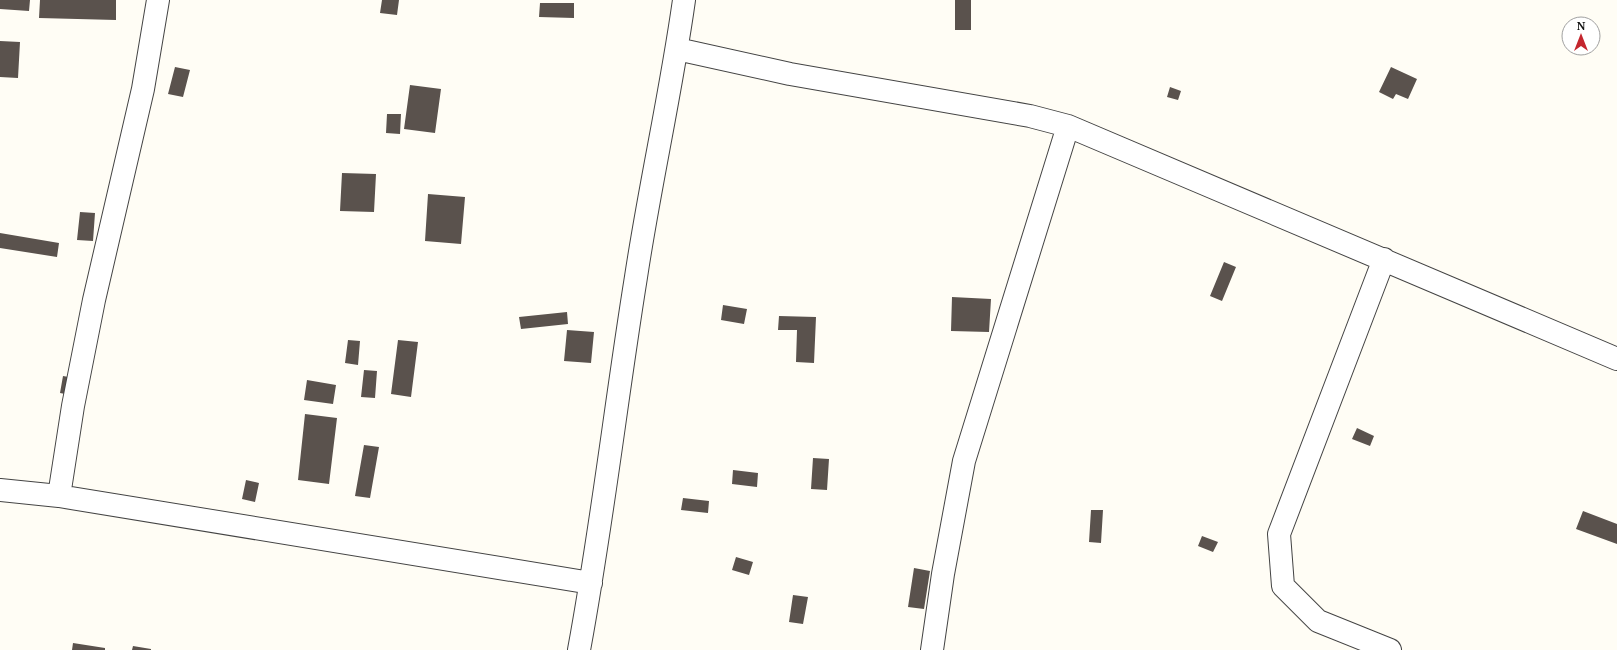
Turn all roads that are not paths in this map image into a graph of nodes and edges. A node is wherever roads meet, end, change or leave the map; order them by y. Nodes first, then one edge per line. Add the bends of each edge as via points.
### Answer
1 (158, 0) edge
2 (684, 0) edge
3 (677, 49) junction
4 (1068, 126) junction
5 (1384, 259) junction
6 (1617, 359) edge
7 (0, 490) edge
8 (59, 496) junction
9 (591, 583) junction
10 (579, 650) edge
11 (932, 650) edge
12 (1390, 650) edge

1 - 8 street via 143,89 94,300 73,406
2 - 3 street
3 - 4 street via 790,74 1030,116
3 - 9 street via 636,277
4 - 5 street
4 - 11 street via 964,461
5 - 6 street
5 - 12 street via 1279,534 1283,586 1318,621
7 - 8 street
8 - 9 street
9 - 10 street

